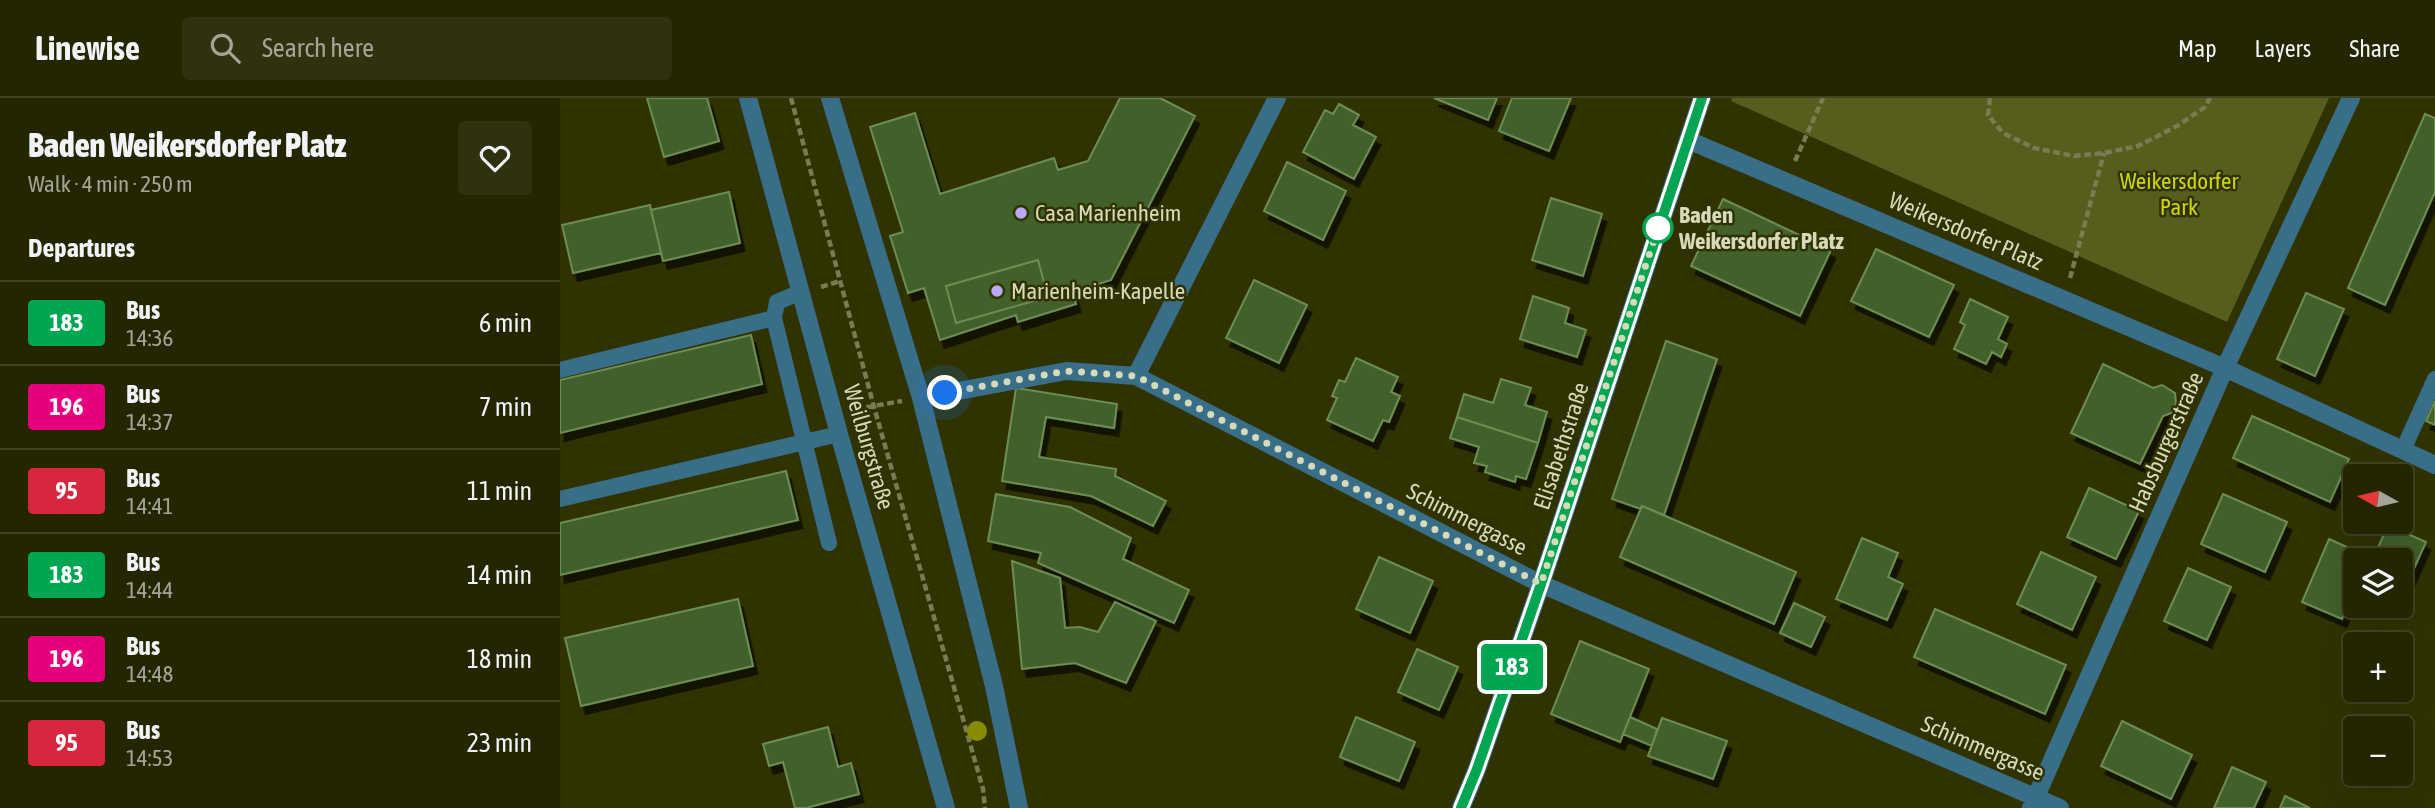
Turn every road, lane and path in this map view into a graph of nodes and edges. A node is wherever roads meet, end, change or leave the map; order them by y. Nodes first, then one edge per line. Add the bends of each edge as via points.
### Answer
1 (748, 98) edge
2 (791, 98) edge
3 (830, 98) edge
4 (1277, 98) edge
5 (1702, 98) edge
6 (1824, 98) edge
7 (1990, 98) edge
8 (2210, 98) edge
9 (2351, 98) edge
10 (1688, 140) junction
11 (2104, 153) junction
12 (1786, 182) junction
13 (801, 292) junction
14 (2064, 299) junction
15 (774, 318) junction
16 (2225, 368) junction
17 (560, 370) edge
18 (1136, 376) junction
19 (2435, 379) edge
20 (921, 398) junction
21 (874, 407) junction
22 (834, 413) junction
23 (839, 433) junction
24 (804, 442) junction
25 (2403, 450) junction
26 (2435, 465) edge
27 (560, 499) edge
28 (828, 543) dead end
29 (1541, 584) junction
30 (2034, 803) edge
31 (946, 808) edge
32 (985, 808) edge
33 (1019, 808) edge
34 (1461, 808) edge
35 (2060, 808) edge

1 - 13 street, Weilburgstraße
2 - 21 path
3 - 20 street
4 - 18 street
5 - 10 street, Elisabethstraße
6 - 12 path
7 - 11 path via 1988,115 2003,134 2034,148 2074,156
8 - 11 path via 2205,107 2138,146
9 - 16 street, Habsburgerstraße
10 - 12 street, Weikersdorfer Platz
10 - 29 street, Elisabethstraße
11 - 14 path
12 - 14 street, Weikersdorfer Platz
13 - 15 lane via 777,302
13 - 22 street, Weilburgstraße
14 - 16 street, Weikersdorfer Platz
15 - 17 lane
15 - 24 lane
16 - 25 street, Weikersdorfer Platz
16 - 30 street, Habsburgerstraße
18 - 20 street, Schimmergasse via 1066,371
18 - 29 street, Schimmergasse
19 - 25 lane
20 - 21 path
20 - 33 street via 994,686
21 - 22 path
21 - 32 path
22 - 23 street, Weilburgstraße
23 - 24 lane
23 - 31 street, Weilburgstraße
24 - 27 lane
24 - 28 lane
25 - 26 street, Weikersdorfer Platz
29 - 30 street, Schimmergasse
29 - 34 street, Elisabethstraße
30 - 35 street, Schimmergasse

